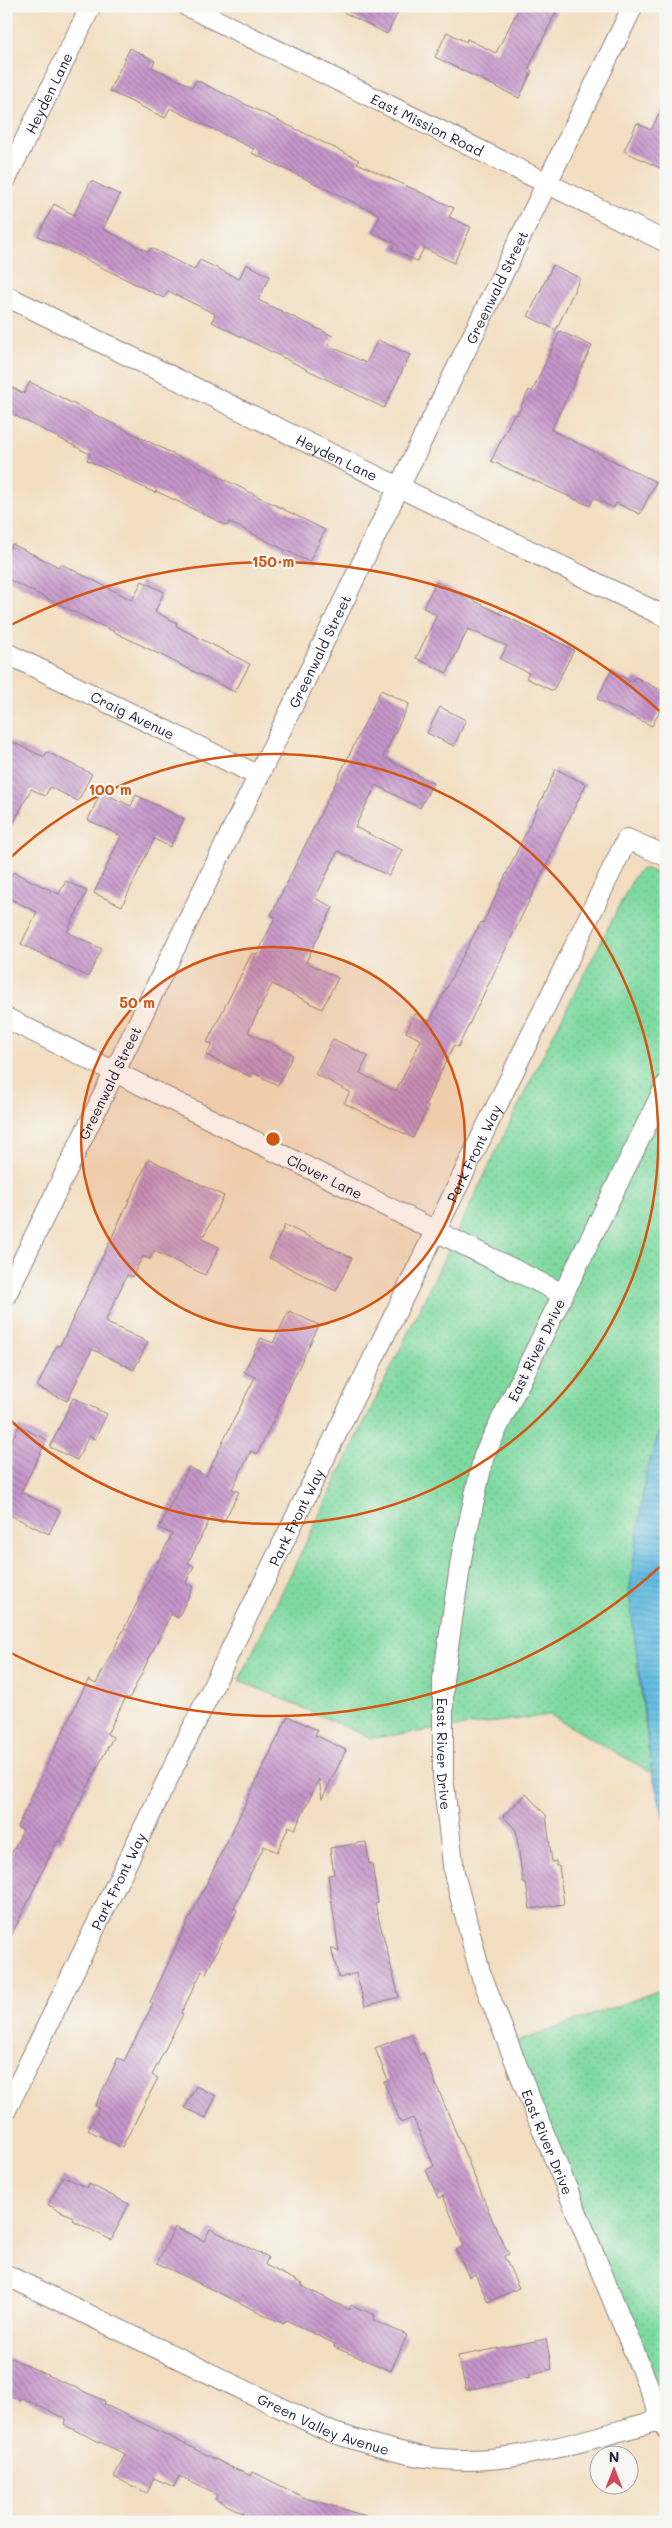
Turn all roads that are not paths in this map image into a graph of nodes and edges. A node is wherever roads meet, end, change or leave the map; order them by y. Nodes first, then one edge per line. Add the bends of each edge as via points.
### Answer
1 (91, 6) edge
2 (187, 6) edge
3 (633, 6) edge
4 (6, 179) edge
5 (547, 183) junction
6 (666, 242) edge
7 (6, 296) edge
8 (399, 488) junction
9 (666, 617) edge
10 (6, 653) edge
11 (259, 776) junction
12 (666, 856) edge
13 (6, 1018) edge
14 (115, 1072) junction
15 (666, 1085) edge
16 (436, 1230) junction
17 (563, 1294) junction
18 (6, 1295) edge
19 (6, 2110) edge
20 (6, 2275) edge
21 (664, 2424) edge

1 - 4 street, Heyden Lane
2 - 5 street, East Mission Road
3 - 5 street, Greenwald Street
5 - 6 street, East Mission Road
5 - 8 street, Greenwald Street
7 - 8 street, Heyden Lane
8 - 9 street, Heyden Lane
8 - 11 street, Greenwald Street
10 - 11 street, Craig Avenue
11 - 14 street, Greenwald Street
12 - 16 street, Park Front Way via 627,839
13 - 14 street, Clover Lane
14 - 16 street, Clover Lane
14 - 18 street, Greenwald Street
15 - 17 street, East River Drive
16 - 17 street, Clover Lane
16 - 19 street, Park Front Way
17 - 21 street, East River Drive via 484,1455 462,1554 444,1679 444,1777 454,1873 480,1972
20 - 21 street, Green Valley Avenue via 331,2432 420,2457 506,2459

